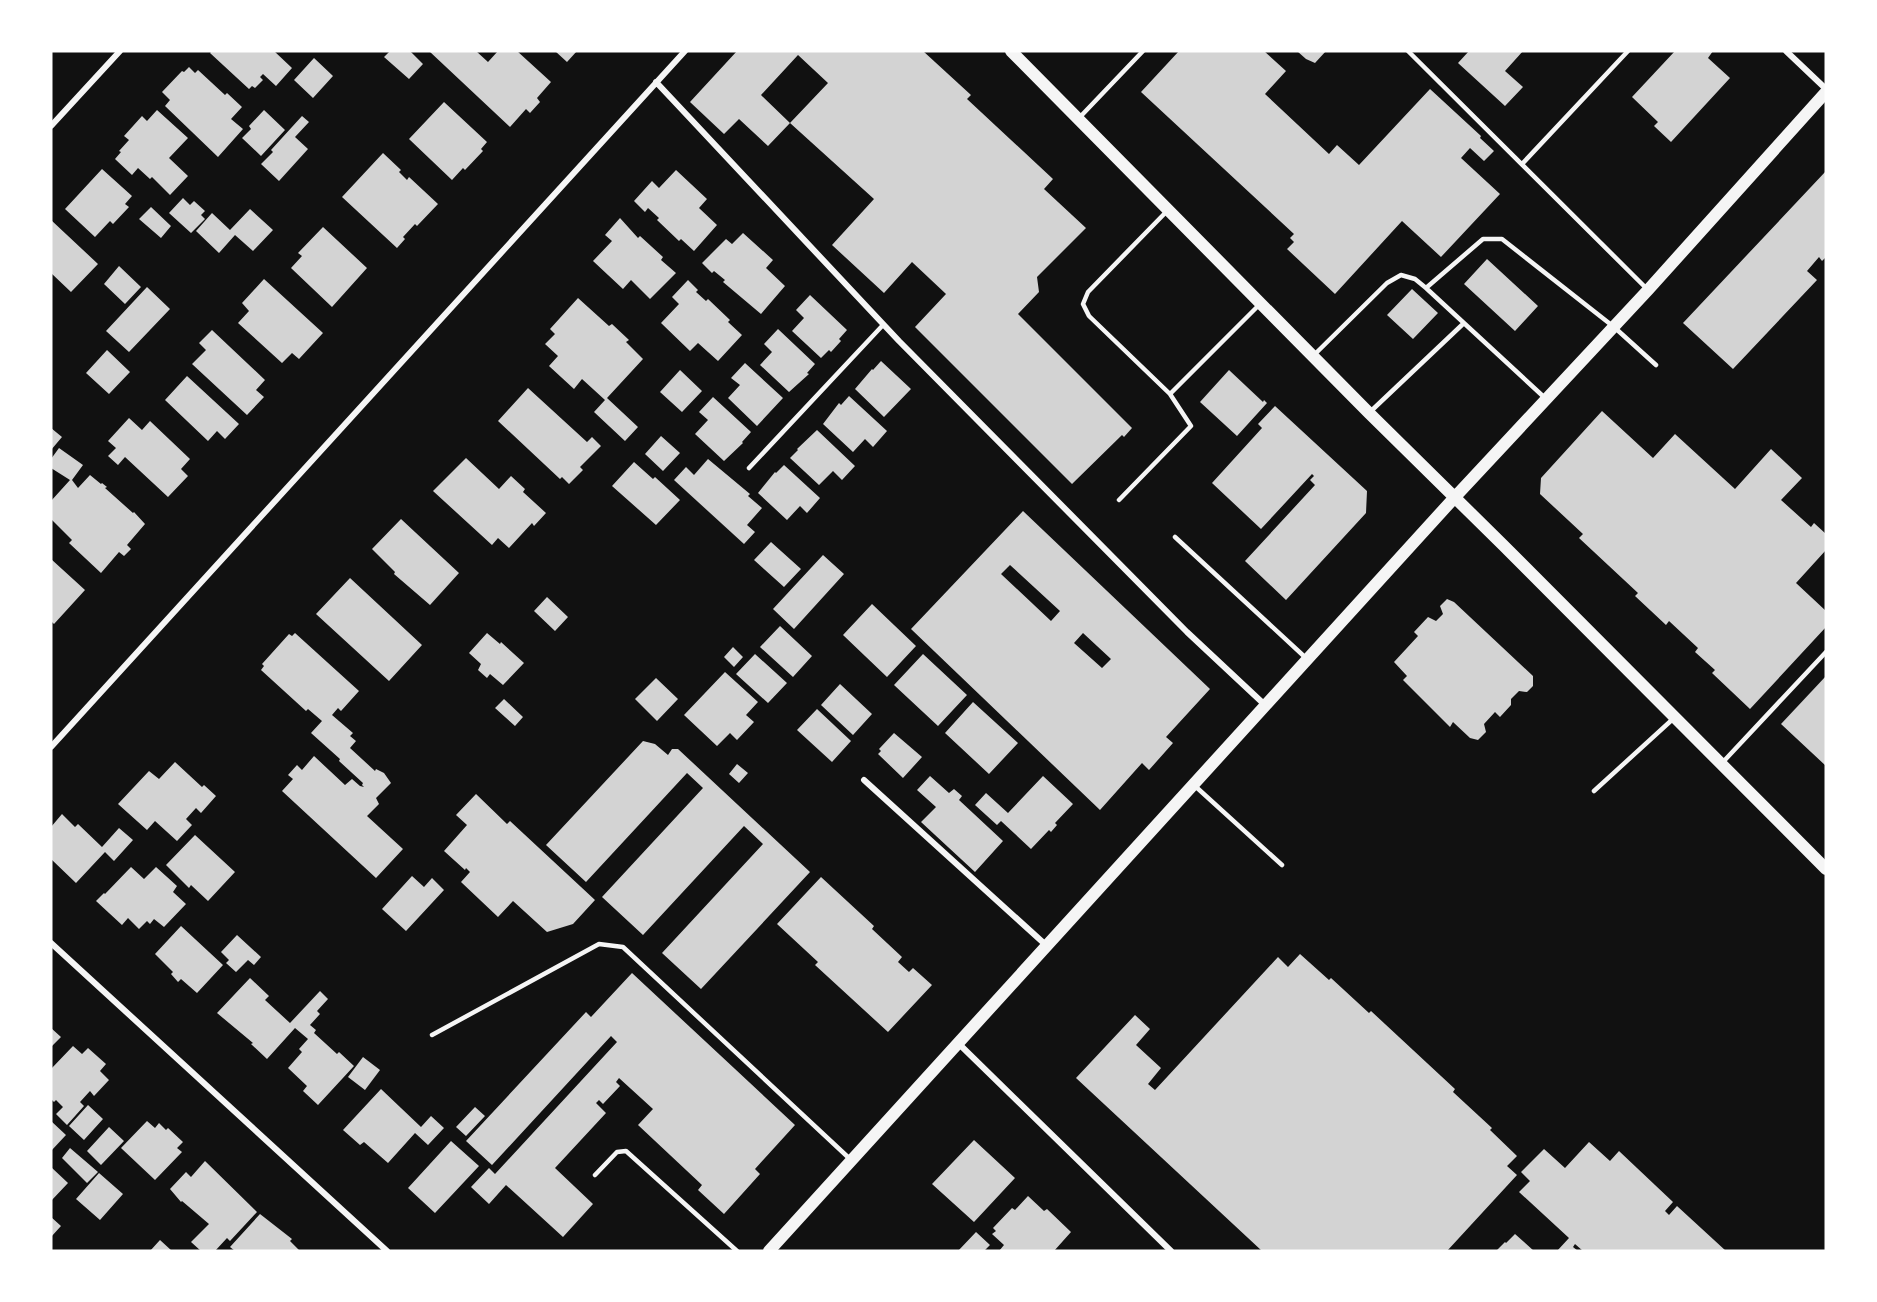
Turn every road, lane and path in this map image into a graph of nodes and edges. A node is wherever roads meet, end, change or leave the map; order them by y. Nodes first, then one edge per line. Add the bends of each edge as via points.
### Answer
1 (120, 51) edge
2 (685, 51) edge
3 (1011, 51) edge
4 (1143, 51) edge
5 (1408, 51) edge
6 (1628, 51) edge
7 (1786, 51) edge
8 (656, 82) junction
9 (1826, 91) edge
10 (1078, 119) junction
11 (51, 126) edge
12 (1522, 164) junction
13 (1168, 210) junction
14 (1426, 288) junction
15 (1648, 290) junction
16 (1261, 303) junction
17 (1464, 323) junction
18 (883, 324) junction
19 (1614, 327) junction
20 (1313, 355) junction
21 (1656, 365) dead end
22 (1170, 394) junction
23 (1547, 399) junction
24 (1369, 413) junction
25 (749, 468) dead end
26 (1455, 497) junction
27 (1119, 500) dead end
28 (1175, 537) dead end
29 (1826, 652) edge
30 (1307, 659) junction
31 (1265, 705) junction
32 (1674, 718) junction
33 (51, 747) edge
34 (1721, 764) junction
35 (864, 780) dead end
36 (1193, 785) junction
37 (1594, 791) dead end
38 (1282, 865) dead end
39 (1826, 869) edge
40 (51, 943) edge
41 (1047, 946) junction
42 (432, 1035) dead end
43 (957, 1042) junction
44 (852, 1161) junction
45 (595, 1175) dead end
46 (387, 1251) edge
47 (737, 1251) edge
48 (769, 1251) edge
49 (1171, 1251) edge

1 - 11 street
2 - 8 street
3 - 10 main road
4 - 10 lane
5 - 12 lane
6 - 12 lane
7 - 9 street
8 - 18 street
8 - 33 street
9 - 15 main road
10 - 13 main road
12 - 15 lane
13 - 16 main road
13 - 22 lane via 1088,292 1083,304 1089,316
14 - 17 lane
14 - 19 lane via 1483,239 1502,239
14 - 20 lane via 1401,275 1387,283
15 - 19 main road
16 - 20 main road
16 - 22 lane
17 - 23 lane
17 - 24 lane
18 - 25 lane
18 - 31 street via 1187,632
19 - 21 lane
19 - 23 main road
20 - 24 main road
22 - 27 lane via 1191,426
23 - 26 main road
24 - 26 main road
26 - 30 main road
26 - 32 main road
28 - 30 lane
29 - 34 lane
30 - 31 main road
31 - 36 main road
32 - 34 main road
32 - 37 lane
34 - 39 main road
35 - 41 street
36 - 38 lane
36 - 41 main road
40 - 46 street
41 - 43 main road
42 - 44 lane via 599,944 623,947
43 - 44 main road
43 - 49 street
44 - 48 main road
45 - 47 lane via 617,1152 626,1151

